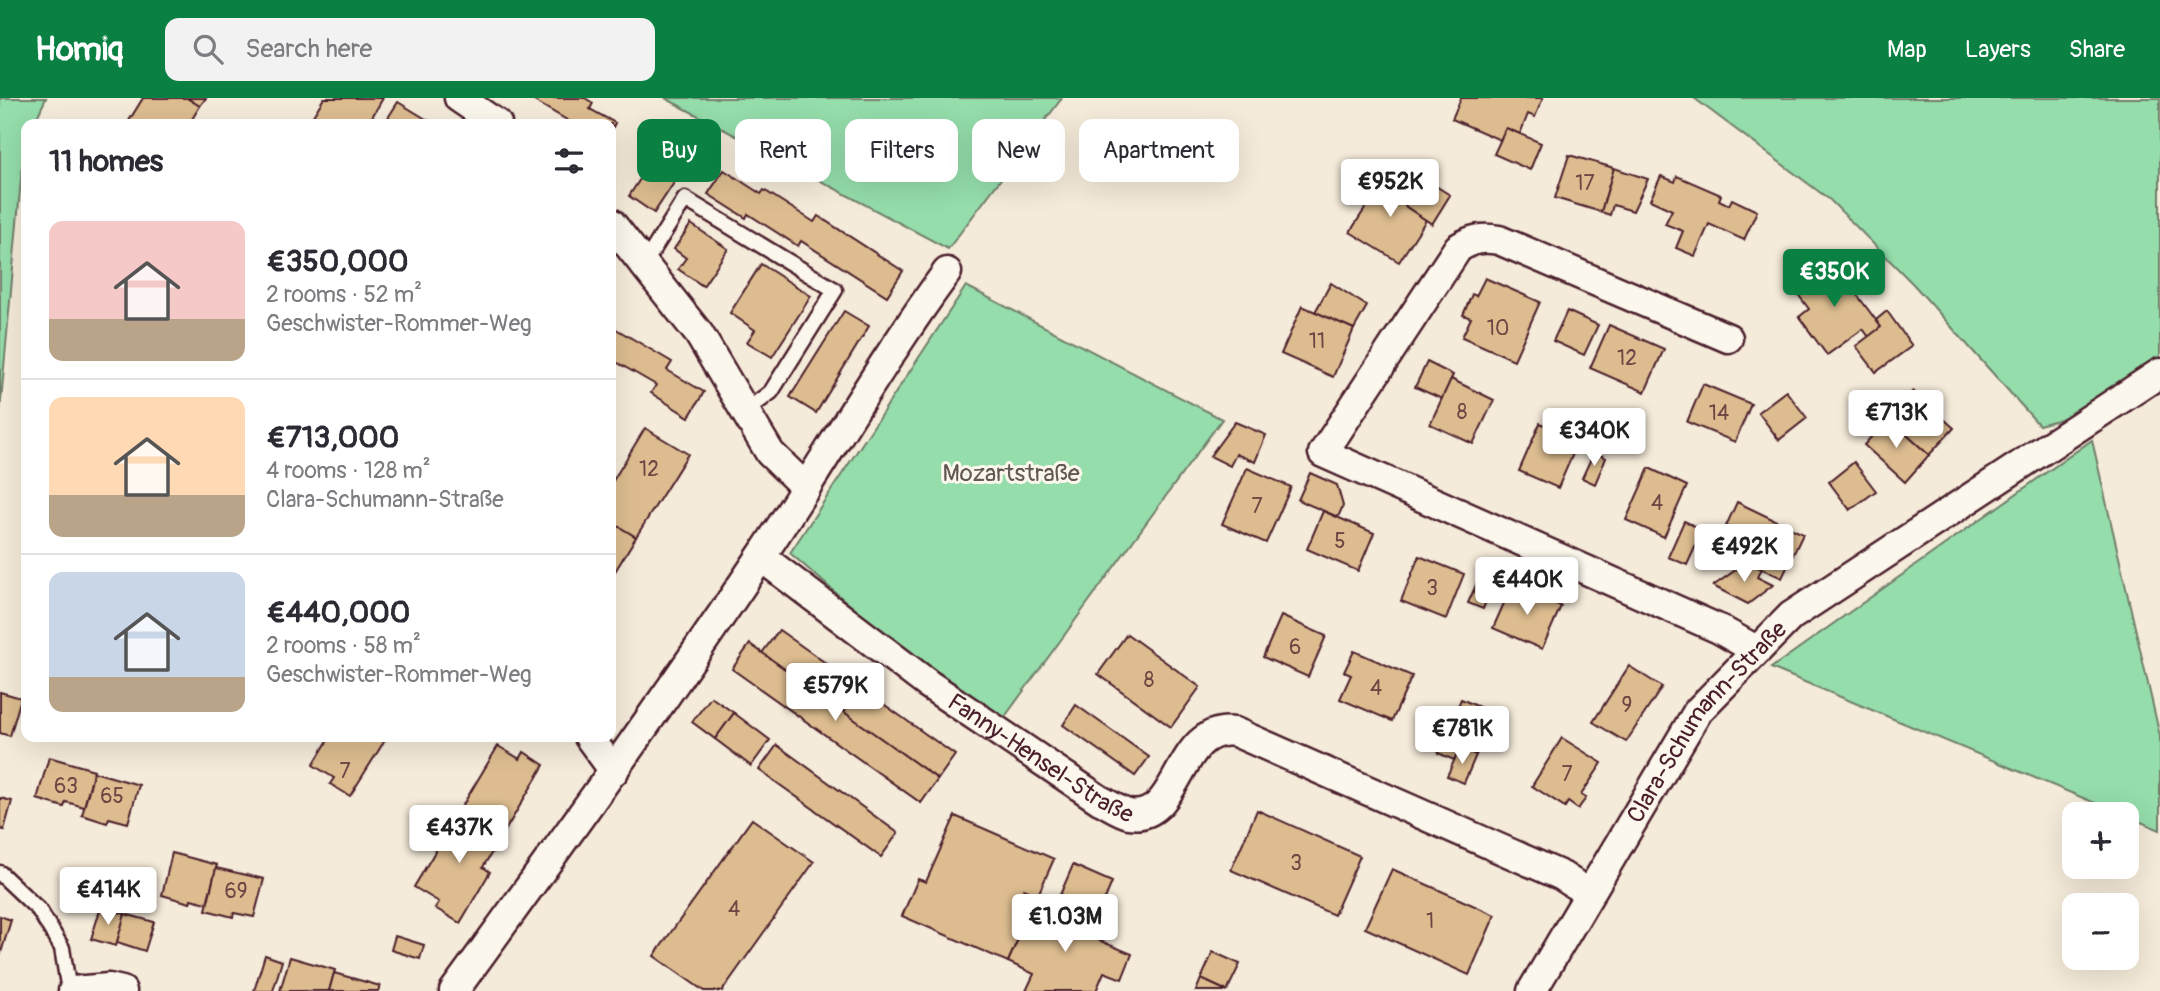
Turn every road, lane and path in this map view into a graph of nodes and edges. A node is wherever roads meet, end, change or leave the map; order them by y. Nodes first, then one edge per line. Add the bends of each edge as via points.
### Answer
1 (459, 98) edge
2 (490, 119) edge
3 (616, 230) edge
4 (643, 266) junction
5 (947, 272) dead end
6 (1728, 338) dead end
7 (2160, 373) edge
8 (746, 411) junction
9 (807, 488) junction
10 (761, 557) junction
11 (1756, 650) junction
12 (593, 742) edge
13 (614, 771) junction
14 (0, 873) edge
15 (1588, 892) junction
16 (71, 991) edge
17 (122, 991) edge
18 (454, 991) edge
19 (1532, 991) edge

1 - 2 street
3 - 4 street
4 - 8 street via 699,334
4 - 8 lane via 685,199 835,290 771,392
5 - 9 street via 911,321
6 - 11 street via 1484,237 1458,248 1323,453 1719,629
7 - 11 street, Clara-Schumann-Straße via 1791,616
8 - 9 street via 770,453
9 - 10 street
10 - 13 street
10 - 15 street, Fanny-Hensel-Straße via 928,684 1100,800 1128,814 1146,813 1160,804 1205,735 1235,732 1562,876
11 - 15 street, Clara-Schumann-Straße via 1698,711
12 - 13 street
13 - 18 street
14 - 16 lane via 38,910 62,948
15 - 19 street, Clara-Schumann-Straße
16 - 17 street

